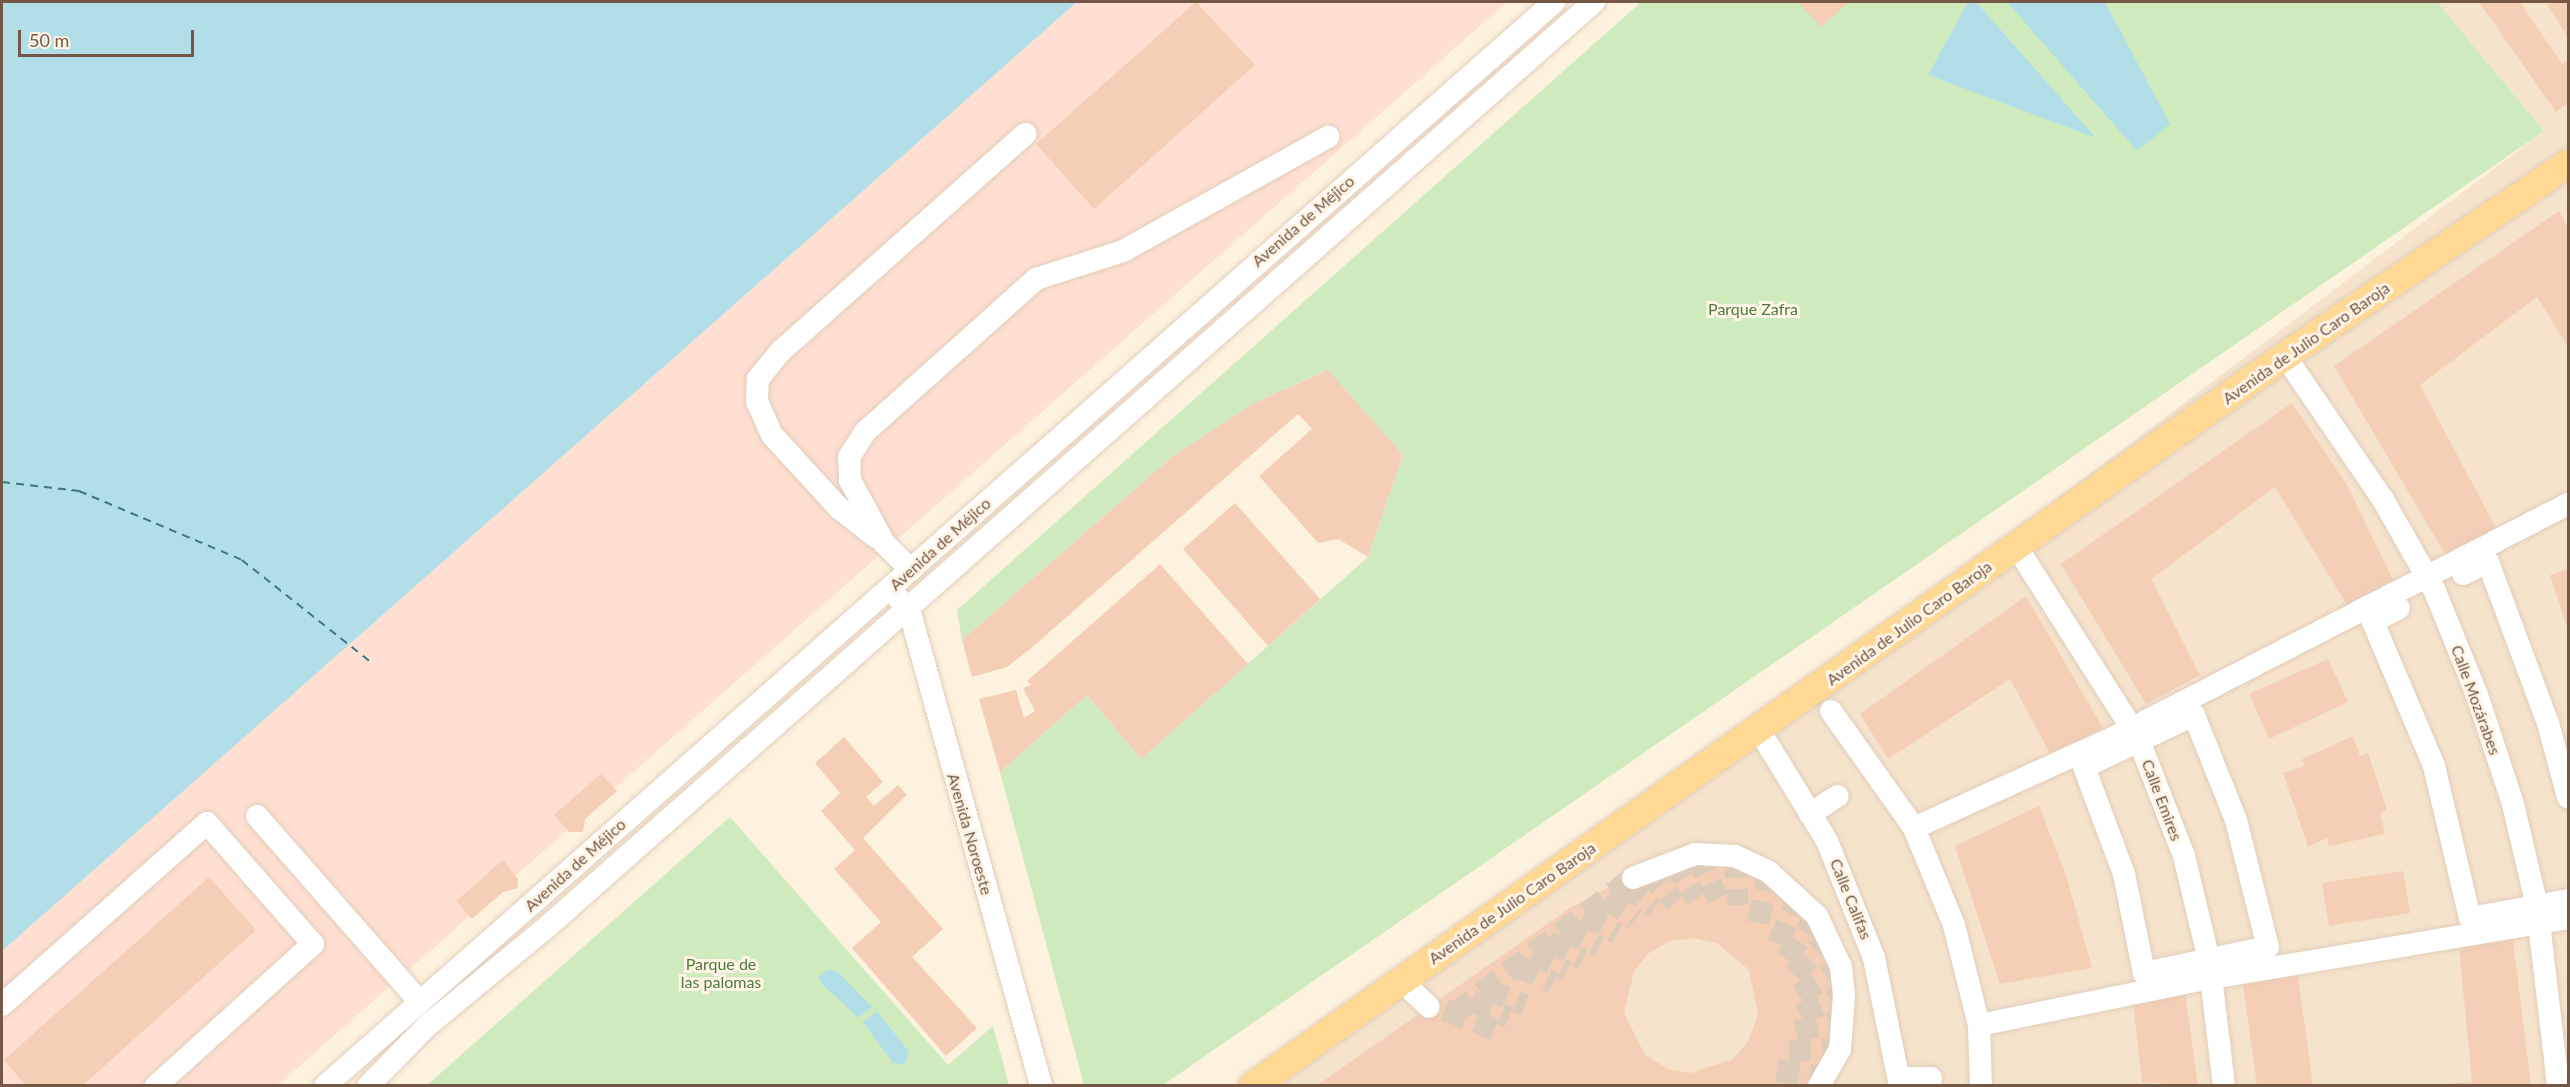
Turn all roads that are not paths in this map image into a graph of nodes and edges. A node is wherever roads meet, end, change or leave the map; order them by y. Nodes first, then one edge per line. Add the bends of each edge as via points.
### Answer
1 (1554, 2) edge
2 (1594, 2) edge
3 (1025, 134) dead end
4 (1328, 137) dead end
5 (2566, 170) edge
6 (2285, 356) junction
7 (2568, 504) edge
8 (884, 543) junction
9 (2016, 546) junction
10 (911, 570) junction
11 (2430, 584) junction
12 (890, 589) junction
13 (909, 609) junction
14 (1831, 711) dead end
15 (1759, 730) junction
16 (2136, 733) junction
17 (1838, 796) dead end
18 (2568, 797) edge
19 (1810, 814) junction
20 (257, 816) dead end
21 (1914, 828) junction
22 (1633, 878) tunnel mouth
23 (2568, 900) edge
24 (2538, 914) junction
25 (2568, 918) edge
26 (2210, 969) junction
27 (1402, 981) junction
28 (420, 1002) junction
29 (2, 1005) edge
30 (1429, 1007) tunnel mouth
31 (1979, 1025) junction
32 (1931, 1078) dead end
33 (1899, 1082) edge
34 (156, 1086) edge
35 (324, 1086) edge
36 (368, 1086) edge
37 (1041, 1086) edge
38 (1253, 1086) edge
39 (1819, 1086) edge
40 (1980, 1086) edge
41 (2224, 1086) edge
42 (2558, 1086) edge

1 - 10 street, Avenida de Méjico
2 - 13 street, Avenida de Méjico
3 - 8 street via 781,351 758,379 758,402 772,435 839,508
4 - 8 street via 1123,251 1036,279 891,406 854,444 848,470
5 - 6 main road, Avenida de Julio Caro Baroja
6 - 9 main road, Avenida de Julio Caro Baroja
6 - 11 street, Calle Mozárabes via 2376,489
7 - 11 street
8 - 10 street
9 - 15 main road, Avenida de Julio Caro Baroja
9 - 16 street, Calle Emires
10 - 12 street, Avenida de Méjico
11 - 16 street
11 - 18 street via 2488,562 2548,723
11 - 24 street, Calle Mozárabes via 2513,804
11 - 24 street via 2373,622 2434,766 2470,918
12 - 13 street, Avenida Noroeste
12 - 28 street, Avenida de Méjico
13 - 36 street, Avenida de Méjico via 428,1025
13 - 37 street, Avenida Noroeste
14 - 21 street
15 - 19 street, Calle Califas
15 - 27 main road, Avenida de Julio Caro Baroja
16 - 21 street
16 - 26 street, Calle Emires via 2184,856
16 - 26 street via 2084,767 2124,874 2144,973
16 - 26 street via 2194,715 2236,820 2268,947
17 - 19 street
19 - 33 street, Calle Califas via 1874,958
20 - 28 street
21 - 31 street via 1954,925
22 - 39 street via 1695,854 1735,856 1769,872 1817,916 1841,967 1844,995 1840,1049
23 - 24 street
24 - 25 street
24 - 26 street
24 - 42 street, Calle Mozárabes
26 - 31 street
26 - 41 street, Calle Emires
27 - 30 street
27 - 38 main road, Avenida de Julio Caro Baroja
28 - 35 street, Avenida de Méjico
29 - 34 street via 207,823 313,944
31 - 40 street
32 - 33 street

